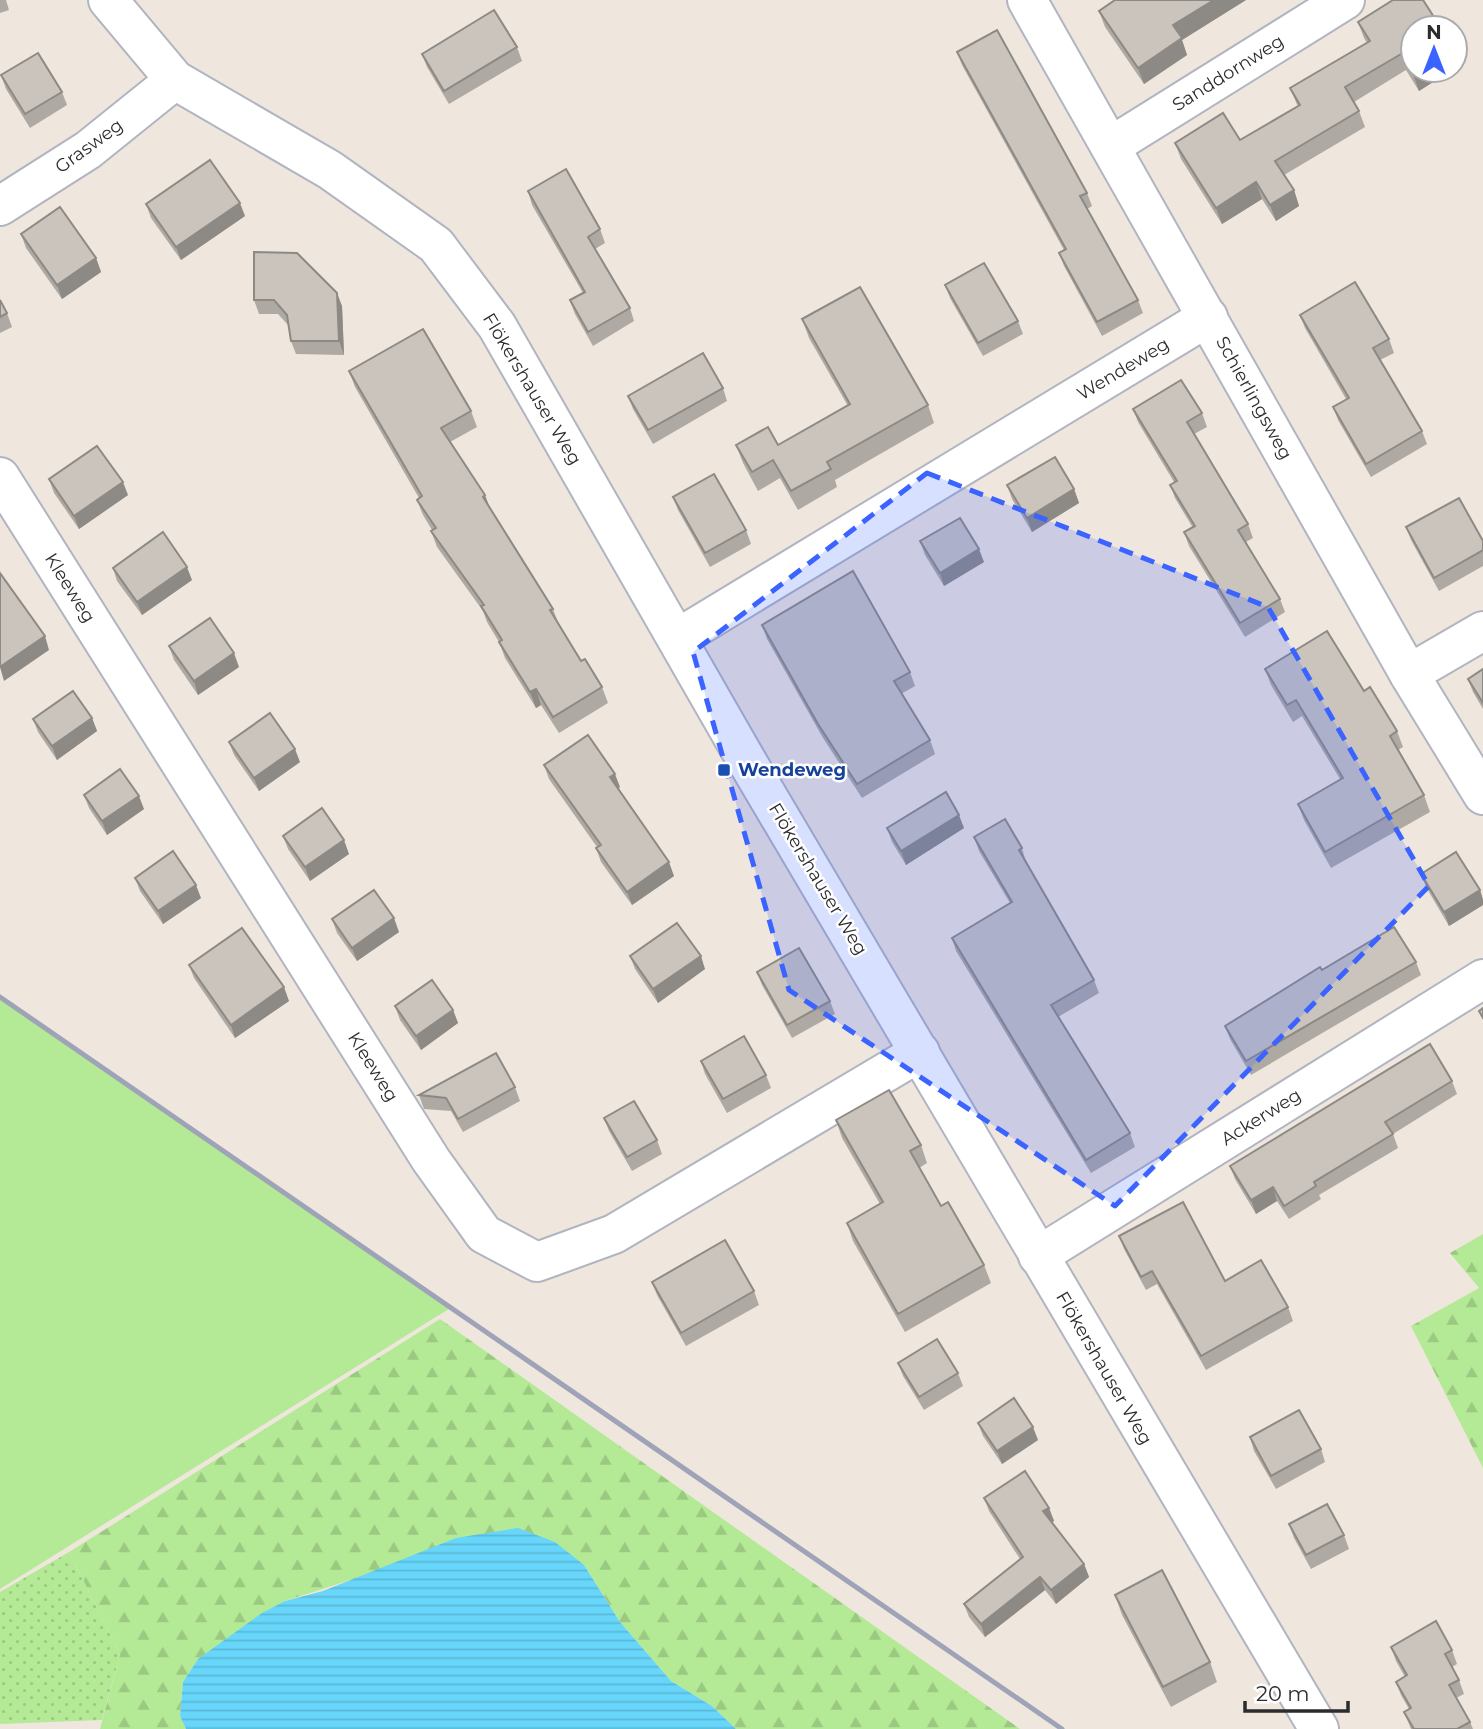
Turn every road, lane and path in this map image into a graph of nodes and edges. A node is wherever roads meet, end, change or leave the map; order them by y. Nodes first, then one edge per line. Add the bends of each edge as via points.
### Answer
1 (108, 0) edge
2 (1027, 0) edge
3 (1345, 0) edge
4 (175, 80) junction
5 (1111, 146) junction
6 (0, 206) edge
7 (1208, 317) junction
8 (0, 477) edge
9 (1483, 631) edge
10 (678, 638) junction
11 (1409, 674) junction
12 (1483, 795) edge
13 (1483, 979) edge
14 (920, 1052) junction
15 (1038, 1256) junction
16 (1319, 1729) edge

1 - 4 street, Flökershauser Weg
2 - 5 street, Schierlingsweg
3 - 5 street, Sanddornweg
4 - 6 street, Grasweg via 88,150
4 - 10 street, Flökershauser Weg via 330,170 436,245 498,326
5 - 7 street, Schierlingsweg
7 - 10 street, Wendeweg
7 - 11 street, Schierlingsweg
8 - 14 street, Kleeweg via 424,1148 484,1234 537,1262 614,1234
9 - 11 street
10 - 14 street, Flökershauser Weg
11 - 12 street, Schierlingsweg
13 - 15 street, Ackerweg
14 - 15 street, Flökershauser Weg
15 - 16 street, Flökershauser Weg

